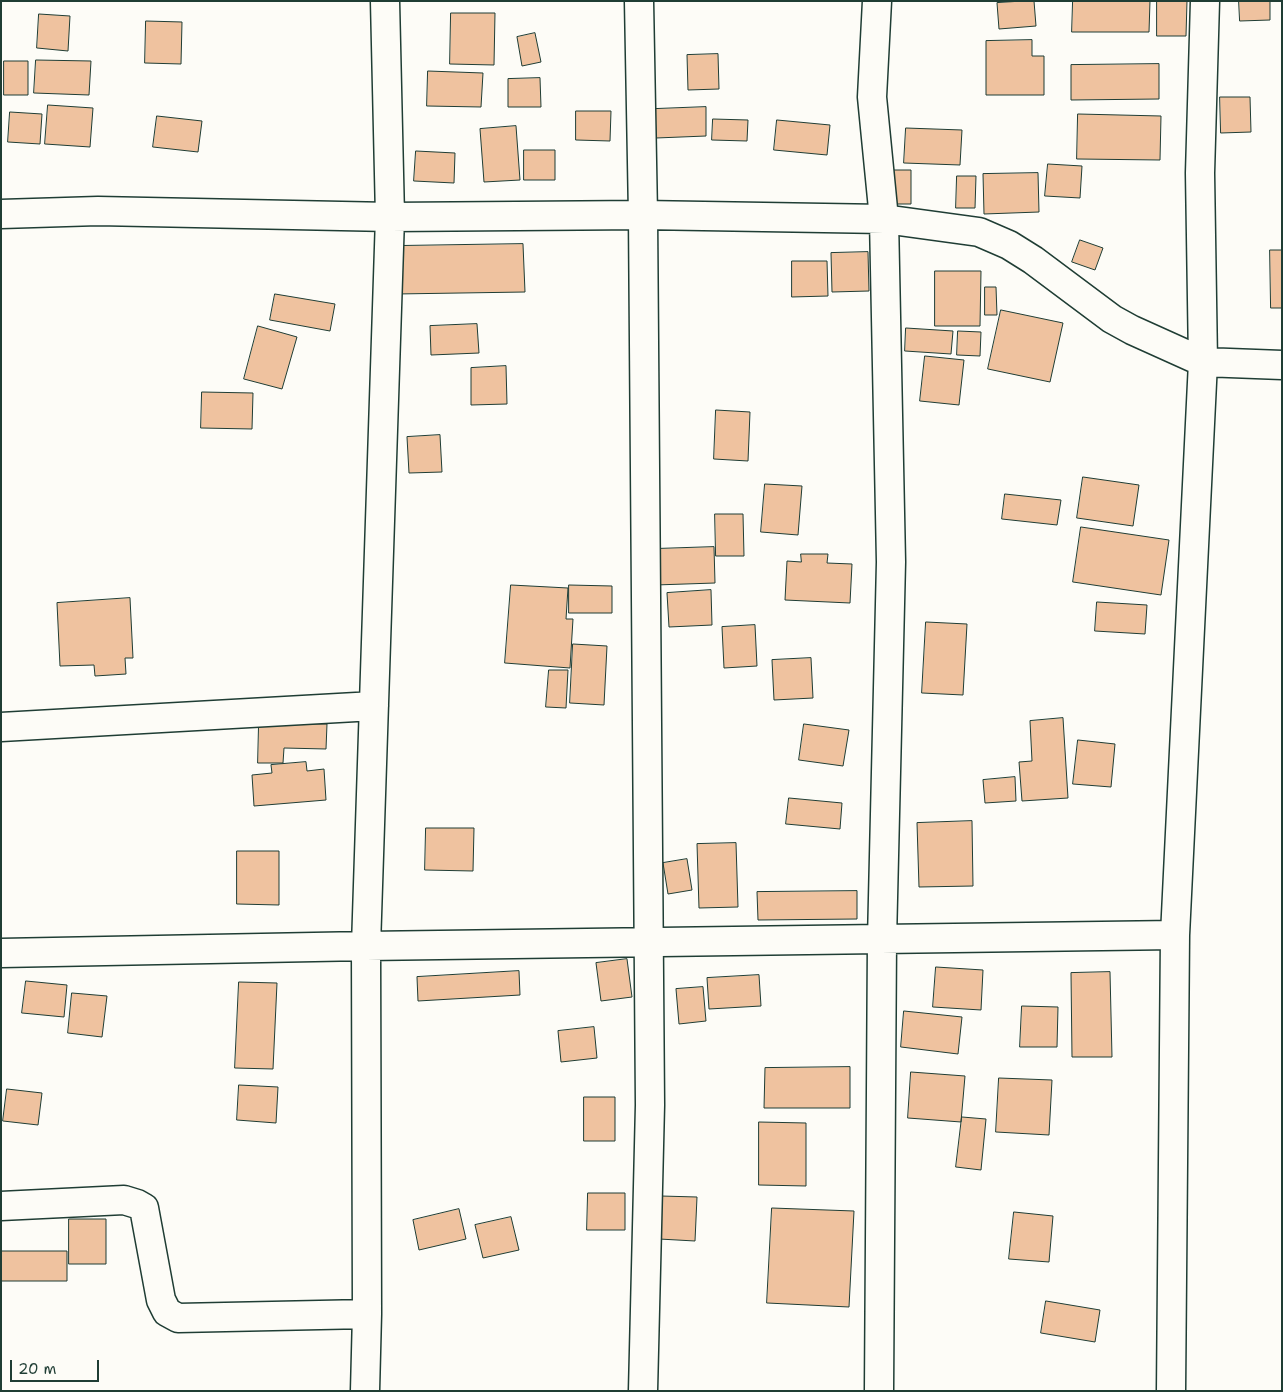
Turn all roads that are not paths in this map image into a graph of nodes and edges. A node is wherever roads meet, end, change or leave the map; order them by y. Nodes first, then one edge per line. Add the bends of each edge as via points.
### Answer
1 (385, 1) edge
2 (639, 1) edge
3 (877, 1) edge
4 (1205, 1) edge
5 (1, 214) edge
6 (643, 214) junction
7 (390, 217) junction
8 (884, 219) junction
9 (1203, 362) junction
10 (1282, 365) edge
11 (374, 706) junction
12 (1, 727) edge
13 (1176, 935) junction
14 (882, 940) junction
15 (649, 943) junction
16 (366, 946) junction
17 (1, 953) edge
18 (1, 1206) edge
19 (367, 1314) junction
20 (365, 1391) edge
21 (643, 1391) edge
22 (879, 1391) edge
23 (1171, 1391) edge

1 - 7 street
2 - 6 street
3 - 8 street via 872,97
4 - 9 street via 1200,173
5 - 7 street via 98,211
6 - 7 street
6 - 8 street
6 - 15 street
7 - 11 street
8 - 9 street via 979,232 1010,245 1112,319
8 - 14 street via 891,562
9 - 10 street
9 - 13 street
11 - 12 street
11 - 16 street
13 - 14 street
13 - 23 street
14 - 15 street
14 - 22 street
15 - 16 street
15 - 21 street via 650,1105
16 - 17 street
16 - 19 street
18 - 19 street via 124,1200 144,1208 161,1300 167,1312 178,1318
19 - 20 street

